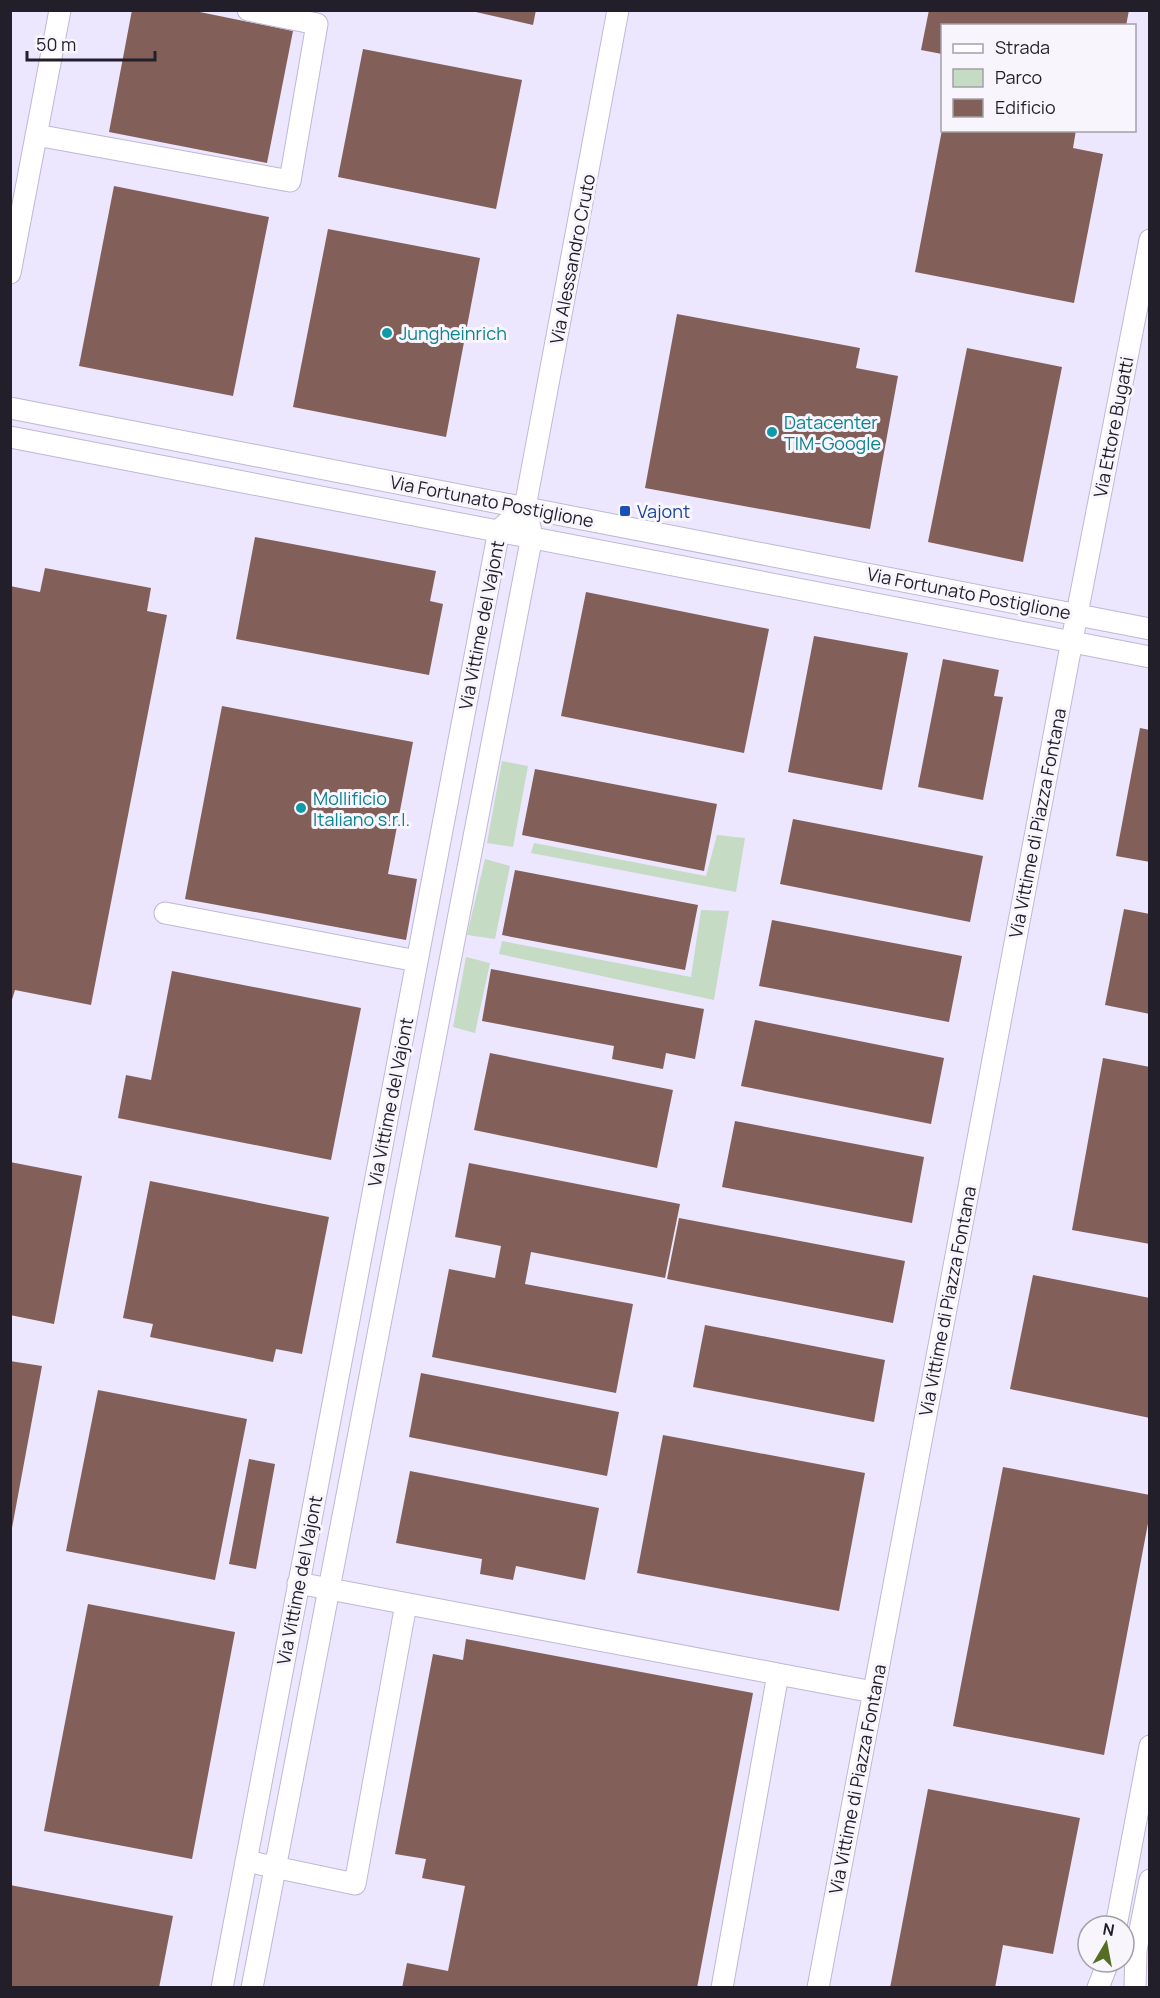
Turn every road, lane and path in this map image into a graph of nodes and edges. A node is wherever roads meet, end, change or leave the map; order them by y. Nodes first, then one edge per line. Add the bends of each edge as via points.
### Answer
1 (60, 10) edge
2 (248, 10) edge
3 (618, 10) edge
4 (36, 135) junction
5 (1149, 240) edge
6 (10, 273) edge
7 (10, 408) edge
8 (10, 437) edge
9 (210, 446) junction
10 (205, 474) junction
11 (525, 507) junction
12 (500, 530) junction
13 (532, 536) junction
14 (782, 557) junction
15 (777, 584) junction
16 (1077, 614) junction
17 (1149, 629) edge
18 (1071, 642) junction
19 (1149, 657) edge
20 (449, 792) junction
21 (481, 798) junction
22 (165, 913) dead end
23 (417, 961) junction
24 (332, 1408) junction
25 (363, 1413) junction
26 (298, 1583) junction
27 (329, 1589) junction
28 (406, 1604) junction
29 (778, 1674) junction
30 (873, 1692) junction
31 (1149, 1746) edge
32 (246, 1861) junction
33 (276, 1868) junction
34 (1149, 1880) edge
35 (1118, 1914) edge
36 (235, 1919) junction
37 (264, 1924) junction
38 (222, 1988) edge
39 (252, 1988) edge
40 (722, 1988) edge
41 (818, 1988) edge
42 (1136, 1988) edge

1 - 4 street
2 - 4 street via 317,24 290,181
3 - 11 street, Via Alessandro Cruto
4 - 6 street
5 - 16 street, Via Ettore Bugatti
7 - 9 street, Via Fortunato Postiglione
8 - 10 street, Via Fortunato Postiglione
9 - 10 street
9 - 11 street, Via Fortunato Postiglione
10 - 12 street, Via Fortunato Postiglione
11 - 12 street, Via Vittime del Vajont
11 - 13 street, Via Vittime del Vajont
11 - 14 street, Via Fortunato Postiglione
12 - 13 street, Via Fortunato Postiglione
12 - 20 street, Via Vittime del Vajont
13 - 15 street, Via Fortunato Postiglione
13 - 21 street, Via Vittime del Vajont
14 - 15 street
14 - 16 street, Via Fortunato Postiglione
15 - 18 street, Via Fortunato Postiglione
16 - 17 street, Via Fortunato Postiglione
16 - 18 street, Via Vittime di Piazza Fontana
18 - 19 street, Via Fortunato Postiglione
18 - 30 street, Via Vittime di Piazza Fontana
20 - 21 street
20 - 23 street, Via Vittime del Vajont
21 - 25 street, Via Vittime del Vajont
22 - 23 street
23 - 24 street, Via Vittime del Vajont
24 - 25 street
24 - 26 street, Via Vittime del Vajont
25 - 27 street, Via Vittime del Vajont
26 - 27 street
26 - 32 street, Via Vittime del Vajont
27 - 28 street
27 - 33 street, Via Vittime del Vajont
28 - 29 street
28 - 33 street via 355,1884
29 - 30 street
29 - 40 street
30 - 41 street, Via Vittime di Piazza Fontana
31 - 35 street
32 - 33 street
32 - 36 street, Via Vittime del Vajont
33 - 37 street, Via Vittime del Vajont
34 - 42 street via 1136,1950
36 - 37 street
36 - 38 street, Via Vittime del Vajont
37 - 39 street, Via Vittime del Vajont

